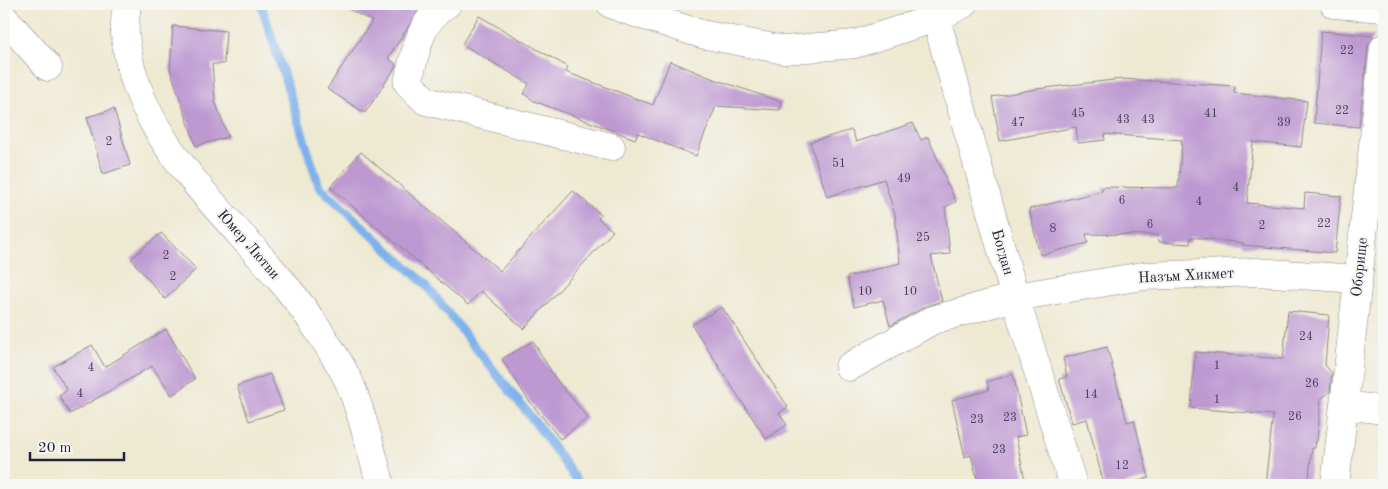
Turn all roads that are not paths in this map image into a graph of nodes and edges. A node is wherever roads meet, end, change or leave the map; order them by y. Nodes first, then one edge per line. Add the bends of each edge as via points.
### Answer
1 (127, 4) edge
2 (447, 4) edge
3 (611, 4) edge
4 (963, 4) edge
5 (1340, 4) edge
6 (1384, 8) edge
7 (4, 18) edge
8 (936, 18) junction
9 (1384, 48) edge
10 (48, 67) dead end
11 (611, 147) dead end
12 (1357, 279) junction
13 (1015, 297) junction
14 (849, 367) dead end
15 (1344, 405) junction
16 (1384, 410) edge
17 (378, 485) edge
18 (1073, 485) edge
19 (1335, 485) edge

1 - 17 street, Юмер Лютви via 125,33 132,72 145,106 168,147 317,329 351,387 379,479
2 - 11 street via 438,9 418,38 408,83 426,101
3 - 8 street via 700,34 784,50 855,44
4 - 8 street
5 - 6 street
7 - 10 street
8 - 13 street, Богдан
9 - 12 street, Оборище
12 - 13 street, Назъм Хикмет via 1256,272 1143,276
12 - 15 street, Оборище
13 - 14 street, Назъм Хикмет via 933,320
13 - 18 street, Богдан
15 - 16 street
15 - 19 street, Оборище

